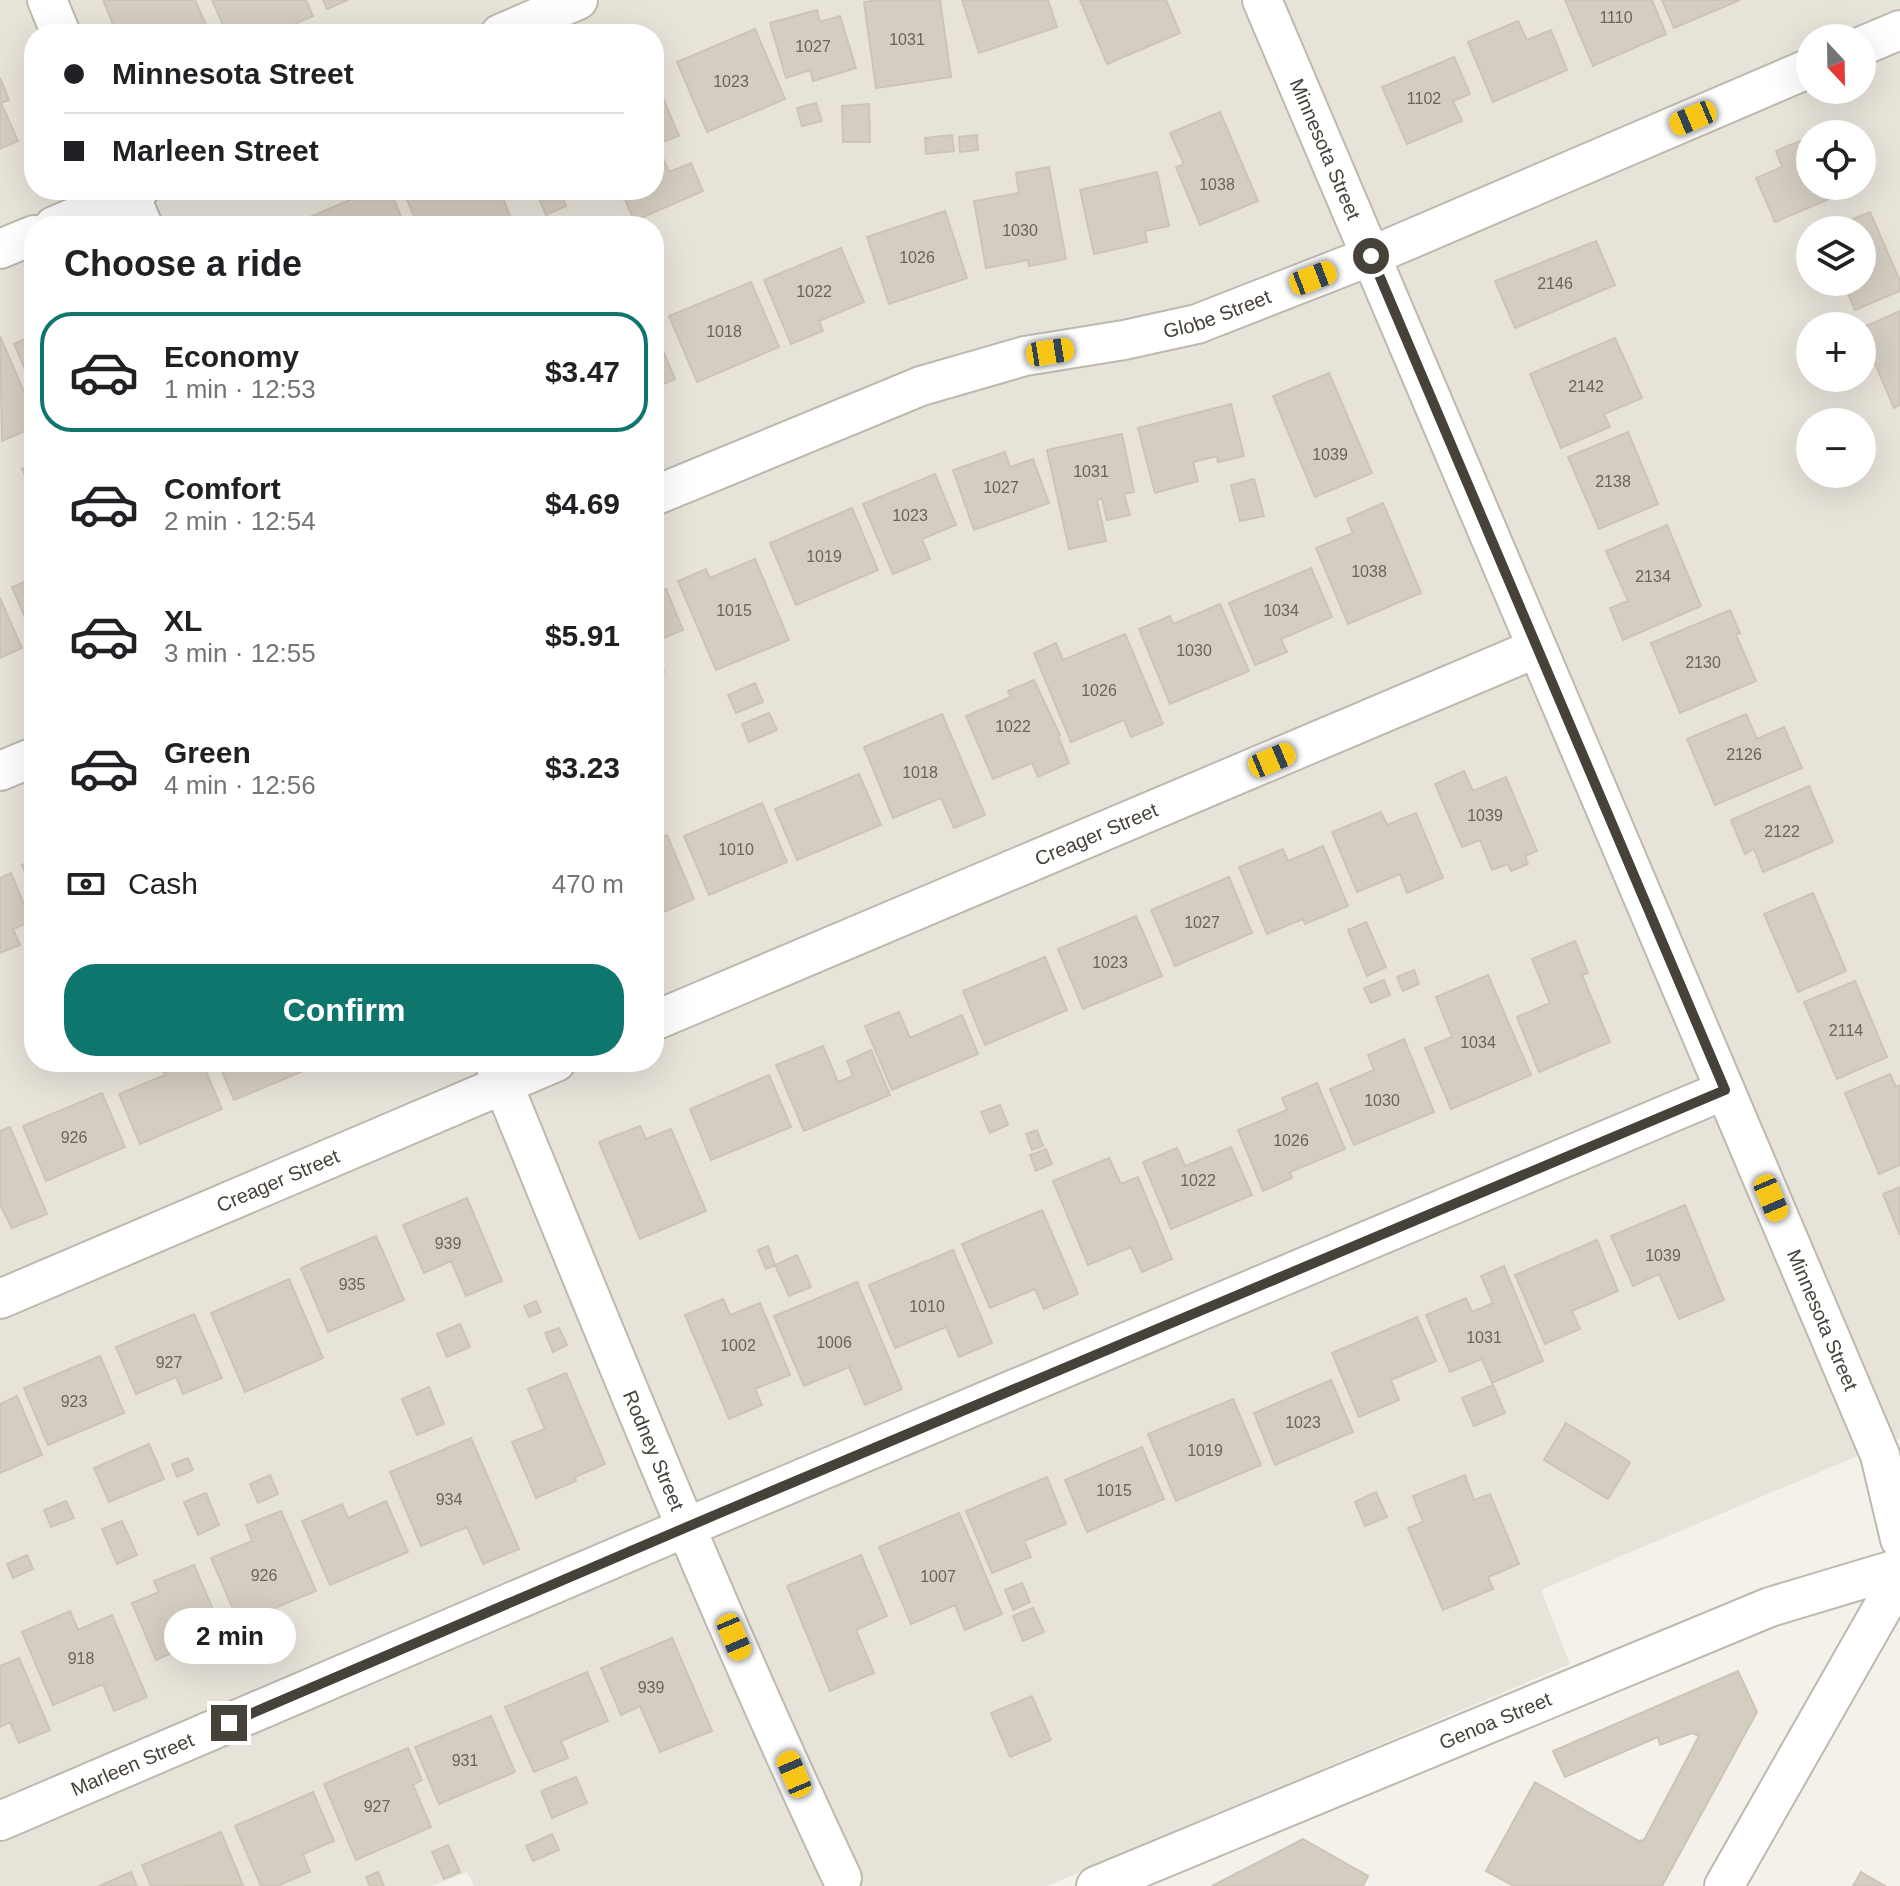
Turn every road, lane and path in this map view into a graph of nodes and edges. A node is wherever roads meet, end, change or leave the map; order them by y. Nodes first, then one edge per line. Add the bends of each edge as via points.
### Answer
1 (47, 0) edge
2 (578, 0) edge
3 (1262, 0) edge
4 (57, 24) edge
5 (523, 24) edge
6 (1899, 32) edge
7 (1876, 41) edge
8 (1796, 74) edge
9 (135, 200) edge
10 (85, 216) edge
11 (24, 239) edge
12 (0, 249) edge
13 (1371, 256) junction
14 (664, 492) edge
15 (1537, 648) junction
16 (24, 761) edge
17 (0, 771) edge
18 (664, 1017) edge
19 (498, 1073) edge
20 (1725, 1090) junction
21 (0, 1299) edge
22 (687, 1527) junction
23 (1900, 1539) edge
24 (1900, 1568) edge
25 (1900, 1577) edge
26 (0, 1821) edge
27 (842, 1878) dead end
28 (1096, 1886) edge
29 (1724, 1886) edge

1 - 4 street
2 - 5 street
3 - 13 street, Minnesota Street
6 - 7 street
8 - 13 street, Globe Street
9 - 10 street
11 - 12 street
13 - 14 street, Globe Street via 1197,324 1025,356 921,386
13 - 15 street, Minnesota Street
15 - 18 street, Creager Street
15 - 20 street, Minnesota Street
16 - 17 street
19 - 21 street, Creager Street
19 - 22 street, Rodney Street
20 - 22 street, Marleen Street
20 - 23 street, Minnesota Street via 1880,1455
22 - 26 street, Marleen Street
22 - 27 street, Rodney Street
24 - 28 street, Genoa Street via 1770,1607
25 - 29 street

